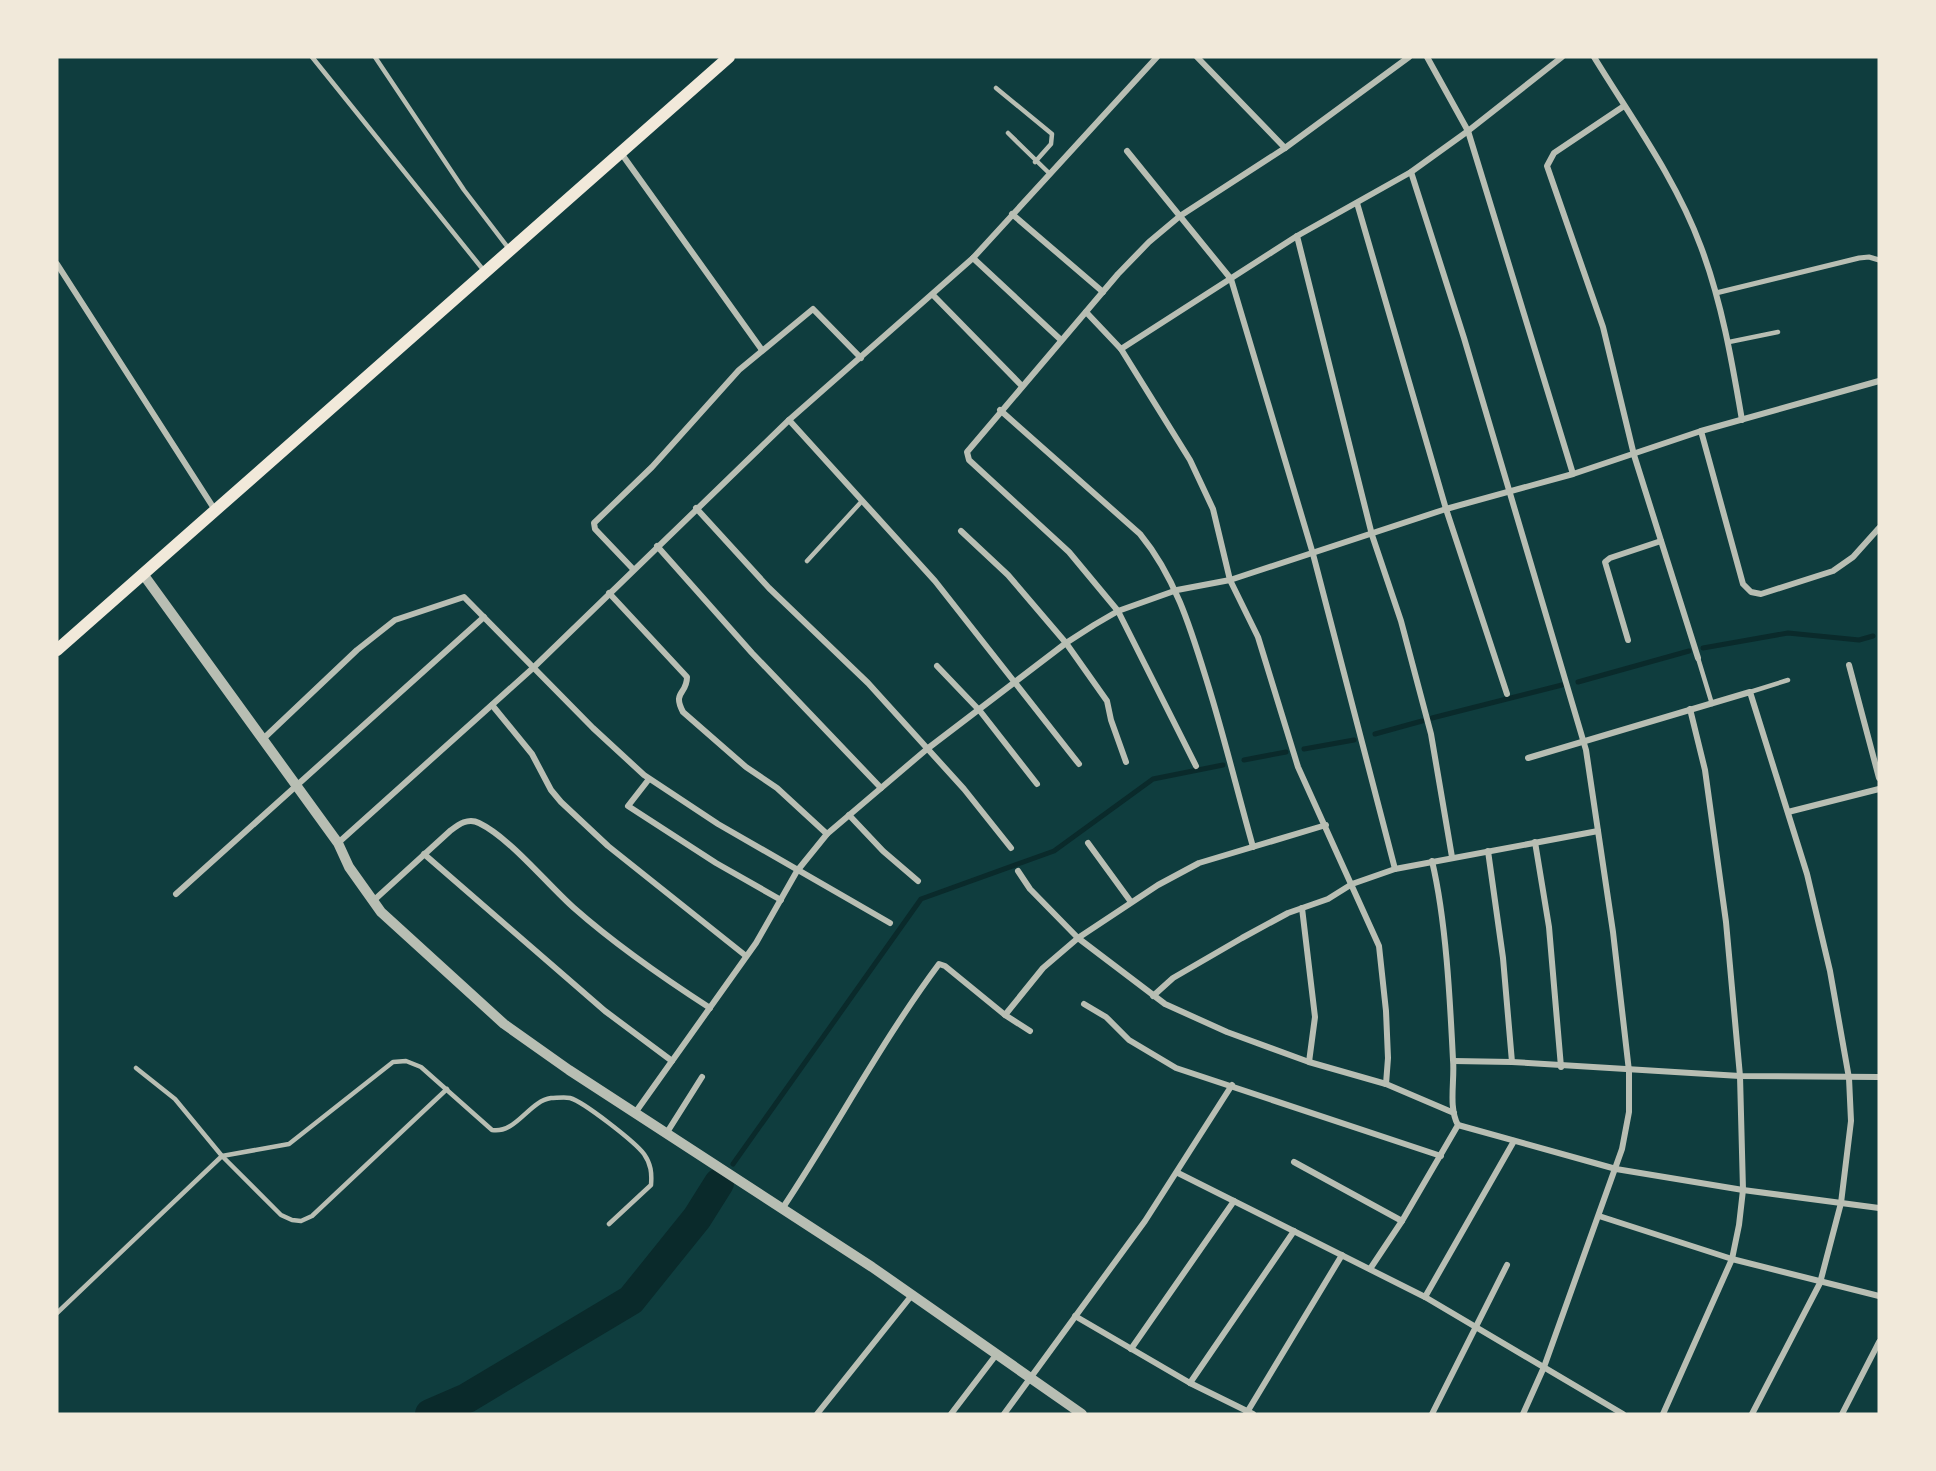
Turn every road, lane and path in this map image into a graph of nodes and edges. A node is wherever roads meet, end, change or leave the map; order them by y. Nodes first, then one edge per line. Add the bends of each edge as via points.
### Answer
1 (312, 57) edge
2 (375, 57) edge
3 (729, 57) edge
4 (1157, 57) edge
5 (1197, 57) edge
6 (1409, 57) edge
7 (1427, 57) edge
8 (1563, 57) edge
9 (1594, 57) edge
10 (996, 88) dead end
11 (1624, 106) junction
12 (1468, 131) junction
13 (1008, 133) dead end
14 (1285, 148) junction
15 (1127, 151) dead end
16 (621, 153) junction
17 (1035, 162) junction
18 (1411, 172) junction
19 (1049, 173) junction
20 (1357, 203) junction
21 (1012, 214) junction
22 (1180, 216) junction
23 (1297, 236) junction
24 (509, 250) junction
25 (973, 258) junction
26 (1879, 260) edge
27 (57, 264) edge
28 (485, 272) junction
29 (1231, 279) junction
30 (1103, 292) junction
31 (1716, 293) junction
32 (933, 295) junction
33 (1086, 312) junction
34 (1778, 332) dead end
35 (1061, 340) junction
36 (1729, 342) junction
37 (1121, 349) junction
38 (762, 350) junction
39 (861, 358) junction
40 (1879, 381) edge
41 (1022, 386) junction
42 (1000, 410) junction
43 (789, 420) junction
44 (1742, 420) junction
45 (1701, 431) junction
46 (1634, 455) junction
47 (1573, 474) junction
48 (1508, 491) junction
49 (861, 501) junction
50 (696, 508) junction
51 (1446, 509) junction
52 (215, 510) junction
53 (1879, 528) edge
54 (961, 531) dead end
55 (1372, 535) junction
56 (1661, 541) junction
57 (657, 546) junction
58 (1313, 554) junction
59 (807, 561) dead end
60 (633, 569) junction
61 (143, 574) junction
62 (1230, 580) junction
63 (1177, 590) junction
64 (609, 593) junction
65 (1118, 612) junction
66 (484, 617) junction
67 (1628, 640) dead end
68 (1066, 643) junction
69 (57, 650) edge
70 (1698, 658) joint
71 (1849, 665) dead end
72 (937, 666) dead end
73 (533, 668) junction
74 (1788, 680) dead end
75 (1015, 681) junction
76 (1750, 692) junction
77 (1507, 694) dead end
78 (1712, 704) junction
79 (492, 705) junction
80 (1690, 709) junction
81 (980, 711) junction
82 (262, 740) junction
83 (1584, 743) junction
84 (927, 748) junction
85 (1528, 758) dead end
86 (1126, 762) dead end
87 (1079, 764) dead end
88 (1196, 766) dead end
89 (1879, 778) edge
90 (649, 779) junction
91 (1037, 784) dead end
92 (297, 786) junction
93 (881, 788) junction
94 (1879, 789) edge
95 (1788, 812) junction
96 (849, 815) junction
97 (1326, 825) junction
98 (1598, 831) junction
99 (827, 834) junction
100 (1535, 842) junction
101 (338, 843) junction
102 (1088, 843) dead end
103 (1253, 847) junction
104 (1011, 848) dead end
105 (1488, 851) junction
106 (424, 854) junction
107 (1452, 857) junction
108 (1432, 861) junction
109 (1395, 869) junction
110 (1018, 870) dead end
111 (797, 871) junction
112 (918, 881) dead end
113 (1352, 884) junction
114 (176, 894) dead end
115 (781, 900) junction
116 (372, 902) junction
117 (1131, 902) junction
118 (1302, 908) junction
119 (890, 923) dead end
120 (1078, 938) junction
121 (746, 956) junction
122 (1153, 996) junction
123 (1084, 1004) dead end
124 (710, 1008) junction
125 (1005, 1015) junction
126 (1030, 1031) dead end
127 (672, 1061) junction
128 (1454, 1061) junction
129 (1310, 1062) junction
130 (1512, 1062) junction
131 (1561, 1067) junction
132 (136, 1068) dead end
133 (1629, 1071) junction
134 (1740, 1076) junction
135 (702, 1077) dead end
136 (1879, 1077) edge
137 (1849, 1078) junction
138 (1386, 1084) junction
139 (1232, 1085) junction
140 (447, 1089) junction
141 (635, 1113) junction
142 (1454, 1113) junction
143 (1458, 1125) junction
144 (666, 1134) junction
145 (1514, 1141) junction
146 (222, 1156) junction
147 (1441, 1156) junction
148 (1294, 1162) dead end
149 (1616, 1169) junction
150 (1178, 1173) junction
151 (1743, 1190) junction
152 (1234, 1201) junction
153 (1841, 1203) junction
154 (1879, 1208) edge
155 (782, 1209) junction
156 (1599, 1216) junction
157 (1402, 1221) junction
158 (609, 1224) dead end
159 (1294, 1231) junction
160 (1342, 1255) junction
161 (1732, 1259) junction
162 (1507, 1265) dead end
163 (1370, 1269) junction
164 (1820, 1283) junction
165 (912, 1295) junction
166 (1879, 1296) edge
167 (1425, 1297) junction
168 (57, 1313) edge
169 (1075, 1316) junction
170 (1475, 1327) junction
171 (1879, 1342) edge
172 (1131, 1349) junction
173 (996, 1355) junction
174 (1544, 1368) junction
175 (1029, 1379) junction
176 (1190, 1383) junction
177 (1249, 1413) edge
178 (817, 1414) edge
179 (951, 1414) edge
180 (1004, 1414) edge
181 (1082, 1414) edge
182 (1432, 1414) edge
183 (1523, 1414) edge
184 (1623, 1414) edge
185 (1664, 1414) edge
186 (1752, 1414) edge
187 (1842, 1414) edge

1 - 28 lane
2 - 24 lane
3 - 16 main road
4 - 19 street
5 - 14 street
6 - 14 street
7 - 12 street
8 - 12 street
9 - 11 street
10 - 17 lane via 1052,134 1051,144
11 - 31 street via 1679,198
11 - 46 street via 1554,153 1547,166 1603,327
12 - 18 street
12 - 47 street
13 - 17 lane
14 - 22 street
15 - 22 street
16 - 24 main road
16 - 38 street
17 - 19 lane
18 - 20 street
18 - 48 street
19 - 21 street
20 - 23 street
20 - 51 street
21 - 25 street
21 - 30 street
22 - 29 street
22 - 30 street via 1149,242
23 - 29 street
23 - 55 street
24 - 28 main road
25 - 32 street
25 - 35 street
26 - 31 street via 1859,258
27 - 52 street
28 - 52 main road
29 - 37 street
29 - 58 street
30 - 33 street
31 - 36 street
32 - 39 street
32 - 41 street
33 - 35 street
33 - 37 street
34 - 36 lane
35 - 41 street
36 - 44 street
37 - 62 street via 1205,488
38 - 39 street via 813,309
38 - 60 street via 594,523 595,530
39 - 43 street
40 - 44 street
41 - 42 street
42 - 63 street via 1140,534 1155,551
42 - 65 street via 967,456 1069,552
43 - 49 street
43 - 50 street
44 - 45 street
45 - 46 street
45 - 53 street via 1743,584 1751,592 1761,594 1833,571 1853,557
46 - 47 street
46 - 56 street
47 - 48 street
48 - 51 street
48 - 83 street
49 - 59 lane
49 - 75 street via 935,581
50 - 57 street
50 - 84 street
51 - 55 street
51 - 77 street
52 - 61 main road
54 - 68 street via 1008,575
55 - 58 street
55 - 107 street via 1401,621 1431,734
56 - 67 street via 1605,562
56 - 70 street
57 - 60 street
57 - 93 street
58 - 62 street
58 - 109 street
60 - 64 street
61 - 69 main road
61 - 82 street
62 - 63 street
62 - 97 street via 1258,637 1298,767
63 - 65 street
63 - 103 street via 1218,715
64 - 73 street
64 - 99 street via 687,677 678,696 683,712
65 - 68 street
65 - 88 street
66 - 73 street
66 - 82 street via 468,598 459,597 395,620 357,650
66 - 92 street
68 - 75 street
68 - 86 street via 1107,701
70 - 78 lane
71 - 89 street
72 - 81 street
73 - 79 street
73 - 90 street
74 - 76 lane
75 - 81 street
75 - 87 street
76 - 78 street
76 - 95 street
78 - 80 street
79 - 101 street
79 - 121 street via 532,754 561,802 608,846
80 - 83 street
80 - 134 street via 1716,841
81 - 84 street
81 - 91 street
82 - 92 street
83 - 85 street
83 - 98 street
84 - 93 street
84 - 104 street
90 - 111 street
90 - 115 street via 628,806
92 - 101 street
92 - 114 street
93 - 96 street
94 - 95 street
95 - 137 street via 1830,971
96 - 99 street
96 - 112 street
97 - 103 street
97 - 113 street
98 - 100 street
98 - 133 street
99 - 111 street
100 - 105 street
100 - 131 street via 1549,927
101 - 116 street
102 - 117 street
103 - 117 street via 1199,862
105 - 107 street
105 - 130 street
106 - 116 street
106 - 124 street via 462,823 478,822 638,962
106 - 127 street via 605,1011
107 - 108 street
108 - 109 street
108 - 128 street
109 - 113 street
110 - 120 street via 1030,889
111 - 115 street
111 - 119 street
113 - 118 street via 1328,899
113 - 138 street via 1379,946 1386,1011
115 - 121 street
116 - 141 street via 407,939 504,1024
117 - 120 street
118 - 122 street via 1186,970
118 - 129 street via 1315,1017
120 - 122 street
120 - 125 street via 1043,968
121 - 124 street
122 - 129 street via 1227,1032
123 - 139 street via 1106,1017 1129,1040 1176,1068
124 - 127 street
125 - 126 street
125 - 155 street via 939,964 869,1067 840,1121
127 - 141 street
128 - 130 street
128 - 142 street
129 - 138 street
130 - 131 street
131 - 133 street
132 - 146 lane via 175,1099
133 - 134 street
133 - 149 street via 1627,1128
134 - 137 street
134 - 151 street
135 - 144 street
136 - 137 street
137 - 153 street via 1851,1121
138 - 142 street
139 - 147 street
139 - 150 street
140 - 146 lane via 421,1067 406,1061 393,1062 289,1144
140 - 146 lane via 325,1205 301,1221 281,1215
140 - 158 lane via 492,1130 509,1127 549,1098 570,1098 607,1121 643,1153 652,1169 651,1185
141 - 144 street
142 - 143 street
143 - 145 street
143 - 147 street
144 - 155 street
145 - 149 street
145 - 167 street
146 - 168 lane
147 - 157 street
148 - 157 street
149 - 151 street
149 - 156 street
150 - 152 street
150 - 169 street
151 - 153 street
151 - 161 street
152 - 159 street
152 - 172 street
153 - 154 street
153 - 164 street
155 - 165 street
156 - 161 street
156 - 174 street
157 - 163 street
159 - 160 street
159 - 176 street
160 - 163 street
160 - 177 street
161 - 164 street
161 - 185 street
162 - 170 street
163 - 167 street
164 - 166 street
164 - 186 street
165 - 173 street
165 - 178 street
167 - 170 street
169 - 172 street
169 - 175 street
170 - 174 street
170 - 182 street
171 - 187 street
172 - 176 street
173 - 175 street
173 - 179 street
174 - 183 street
174 - 184 street
175 - 180 street
175 - 181 street
176 - 177 street

